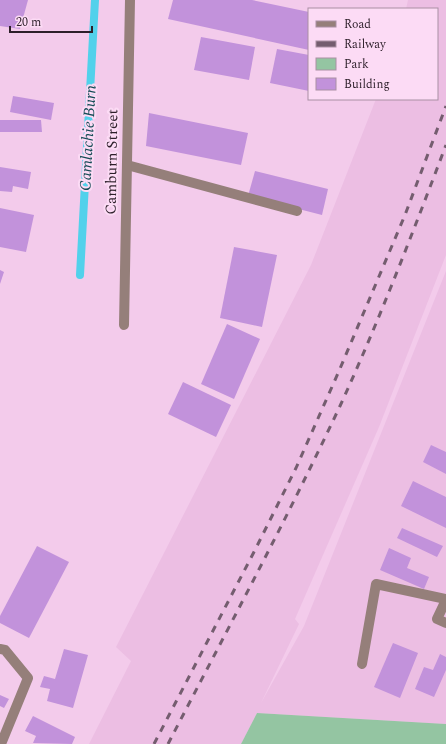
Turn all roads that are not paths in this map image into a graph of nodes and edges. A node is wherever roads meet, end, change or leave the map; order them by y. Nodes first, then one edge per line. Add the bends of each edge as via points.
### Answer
1 (130, 0) edge
2 (127, 165) junction
3 (297, 211) dead end
4 (124, 325) dead end
5 (446, 599) edge
6 (446, 623) edge
7 (0, 649) edge
8 (362, 664) dead end
9 (1, 744) edge

1 - 2 street, Camburn Street
2 - 3 street
2 - 4 street, Camburn Street
5 - 6 street via 437,619
5 - 8 street via 376,584
7 - 9 street via 5,650 28,678

